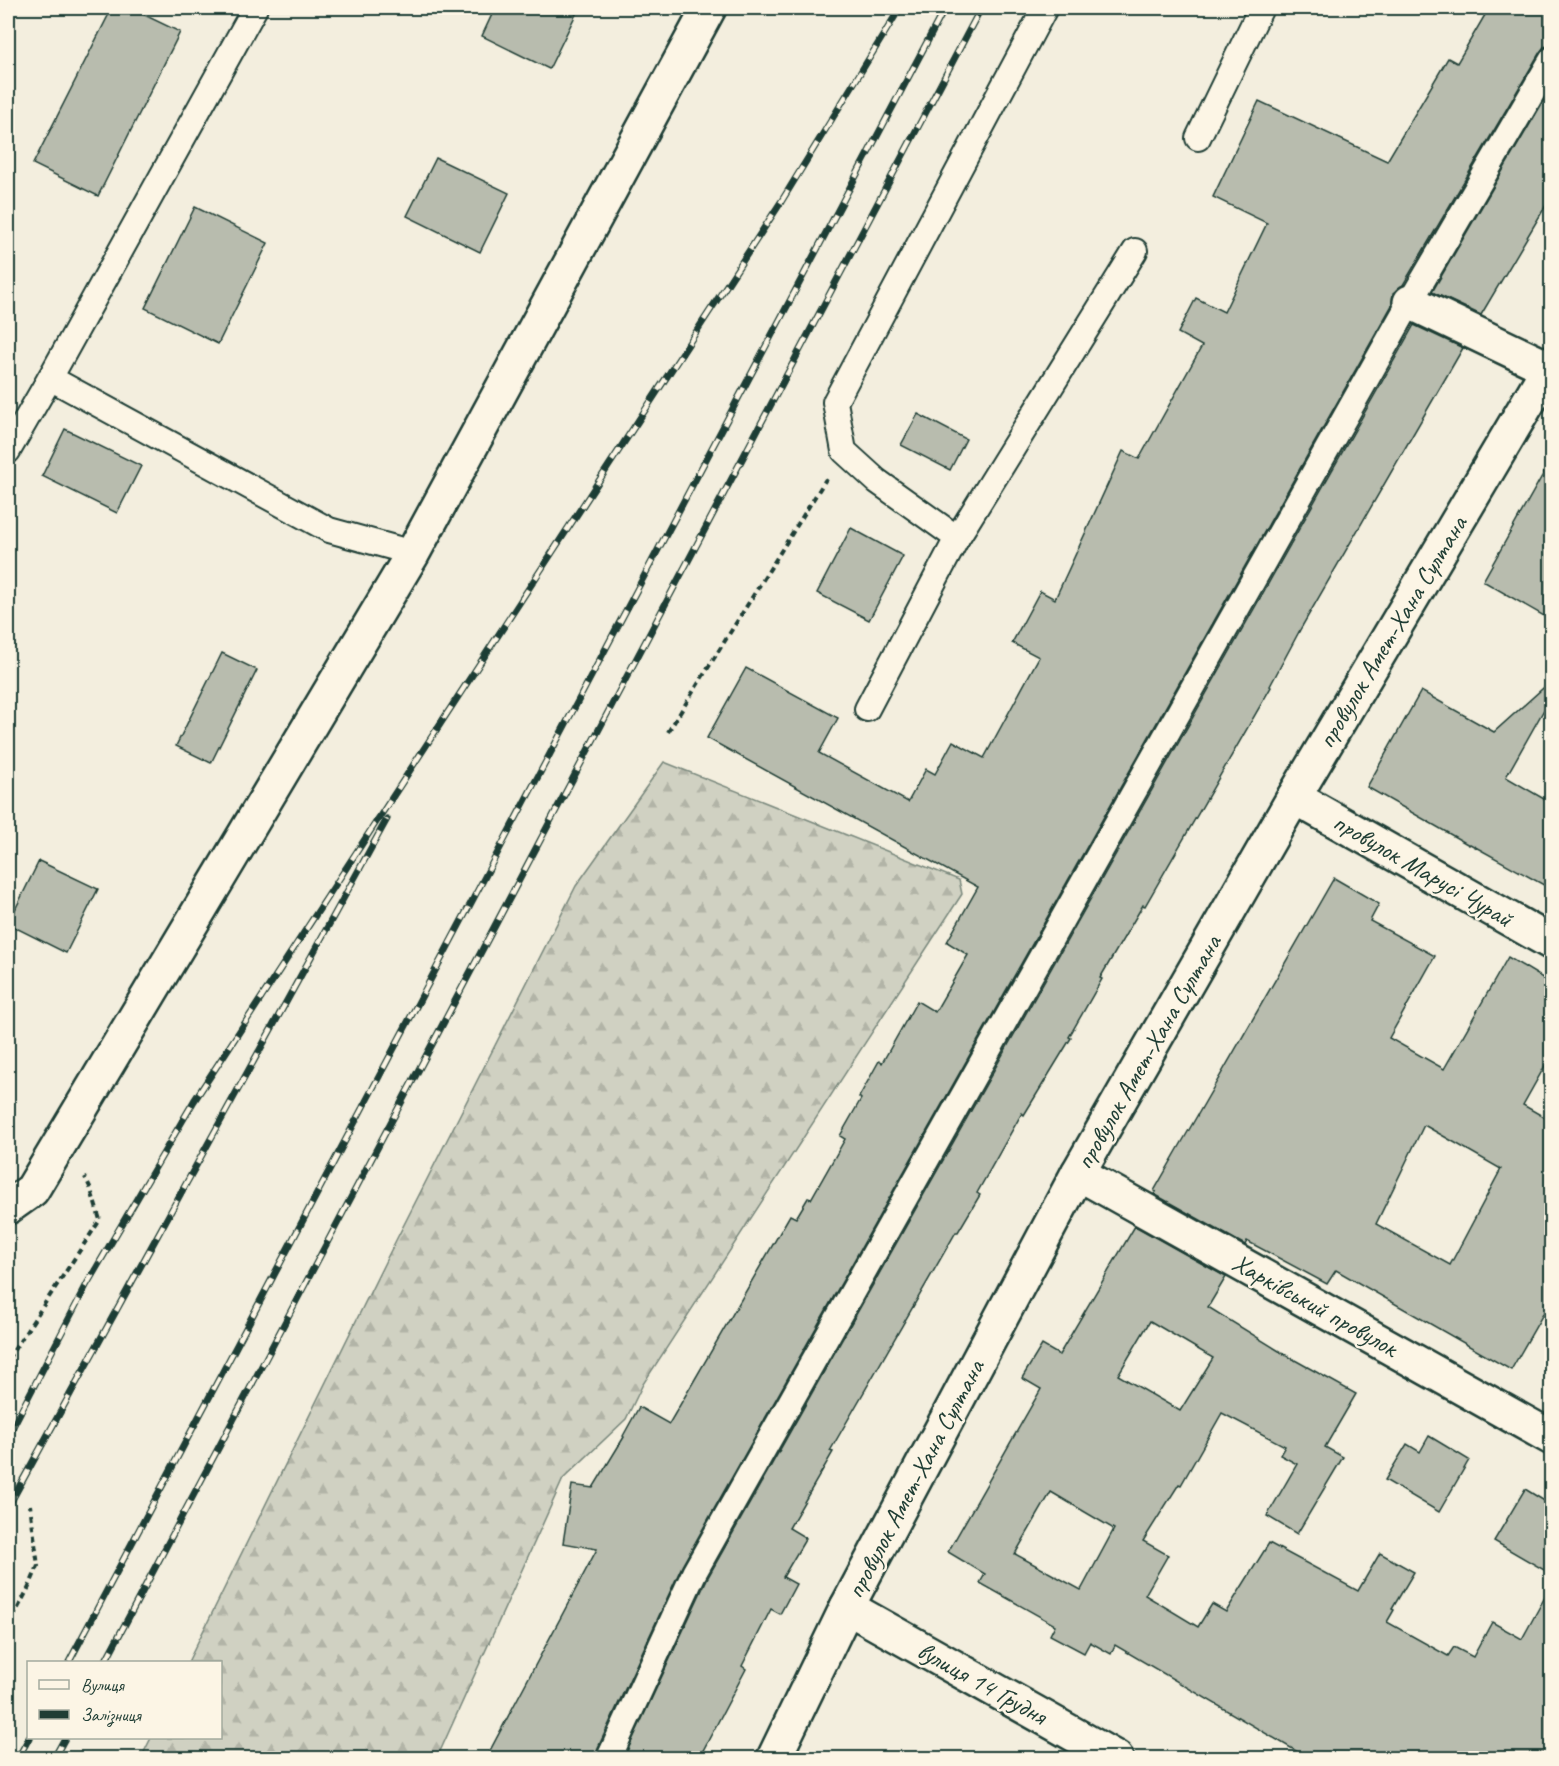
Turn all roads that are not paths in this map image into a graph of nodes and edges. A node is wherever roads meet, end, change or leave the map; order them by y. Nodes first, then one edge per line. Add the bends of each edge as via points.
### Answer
1 (255, 8) edge
2 (709, 8) edge
3 (1045, 8) edge
4 (1261, 8) edge
5 (1551, 59) edge
6 (1198, 138) dead end
7 (1134, 251) dead end
8 (1410, 302) junction
9 (1550, 365) edge
10 (50, 378) junction
11 (8, 452) edge
12 (957, 538) junction
13 (413, 553) junction
14 (867, 709) dead end
15 (1294, 797) junction
16 (1551, 943) edge
17 (1078, 1173) junction
18 (8, 1207) edge
19 (1551, 1438) edge
20 (847, 1607) junction
21 (609, 1758) edge
22 (774, 1758) edge
23 (1116, 1758) edge

1 - 10 lane
2 - 13 street
3 - 12 lane via 835,402 844,450 877,481
4 - 6 lane
5 - 8 lane
7 - 12 lane
8 - 9 street
8 - 21 lane via 694,1573
9 - 15 street, провулок Амет-Хана Султана
10 - 11 lane
10 - 13 lane via 329,530
12 - 14 lane
13 - 18 street via 32,1190
15 - 16 street, провулок Марусі Чурай
15 - 17 street, провулок Амет-Хана Султана
17 - 19 street, Харківський провулок
17 - 20 street, провулок Амет-Хана Султана
20 - 22 street, провулок Амет-Хана Султана
20 - 23 street, вулиця 14 Грудня

